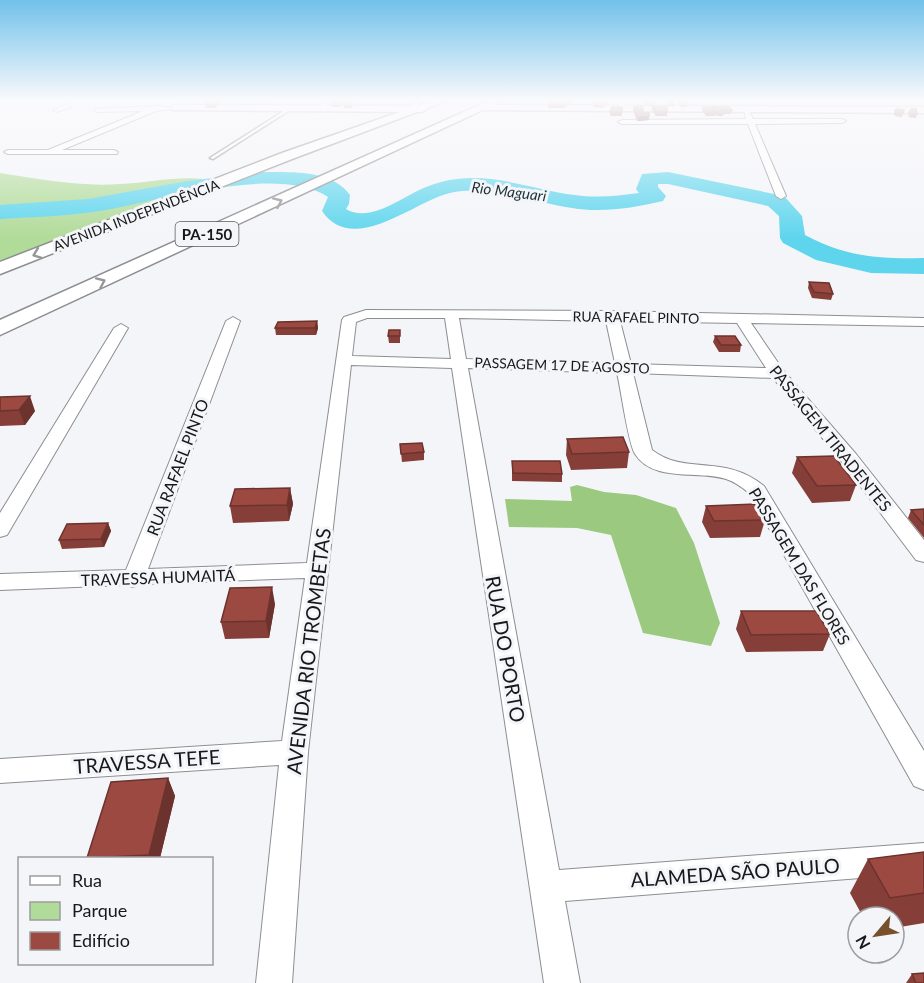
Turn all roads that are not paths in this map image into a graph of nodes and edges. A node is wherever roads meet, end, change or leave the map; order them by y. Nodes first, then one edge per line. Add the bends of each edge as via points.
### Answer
1 (62, 147) edge
2 (230, 147) edge
3 (310, 147) edge
4 (400, 147) edge
5 (760, 147) edge
6 (8, 152) dead end
7 (49, 152) junction
8 (114, 152) dead end
9 (212, 158) dead end
10 (781, 196) dead end
11 (0, 268) edge
12 (451, 314) junction
13 (612, 315) junction
14 (741, 319) junction
15 (349, 320) joint
16 (233, 321) dead end
17 (921, 325) edge
18 (0, 328) edge
19 (121, 328) dead end
20 (345, 360) junction
21 (458, 362) junction
22 (625, 368) junction
23 (777, 373) junction
24 (0, 530) edge
25 (924, 555) edge
26 (316, 570) junction
27 (133, 579) junction
28 (0, 582) edge
29 (294, 752) junction
30 (0, 771) edge
31 (924, 777) edge
32 (924, 858) edge
33 (546, 887) junction
34 (274, 983) edge
35 (561, 983) edge

1 - 7 street
2 - 9 lane
3 -> 11 main road, AVENIDA INDEPENDÊNCIA / PA-150
18 -> 4 main road, PA-150
5 - 10 street
6 - 7 street
7 - 8 street
12 - 13 street, RUA RAFAEL PINTO
12 - 15 street, RUA RAFAEL PINTO via 366,314
12 - 21 street, RUA DO PORTO
13 - 14 street, RUA RAFAEL PINTO
13 - 22 street, PASSAGEM DAS FLORES
14 - 17 street, RUA RAFAEL PINTO
14 - 23 street, PASSAGEM TIRADENTES
15 - 20 street, AVENIDA RIO TROMBETAS
16 - 27 street, RUA RAFAEL PINTO
19 - 24 street
20 - 21 street, PASSAGEM 17 DE AGOSTO
20 - 26 street, AVENIDA RIO TROMBETAS
21 - 22 street, PASSAGEM 17 DE AGOSTO
21 - 33 street, RUA DO PORTO
22 - 23 street, PASSAGEM 17 DE AGOSTO
22 - 31 street, PASSAGEM DAS FLORES via 643,452 656,464 748,479
23 - 25 street, PASSAGEM TIRADENTES
26 - 27 street, TRAVESSA HUMAITÁ
26 - 29 street, AVENIDA RIO TROMBETAS
27 - 28 street, TRAVESSA HUMAITÁ
29 - 30 street, TRAVESSA TEFE
29 - 34 street, AVENIDA RIO TROMBETAS
32 - 33 street, ALAMEDA SÃO PAULO
33 - 35 street, RUA DO PORTO

